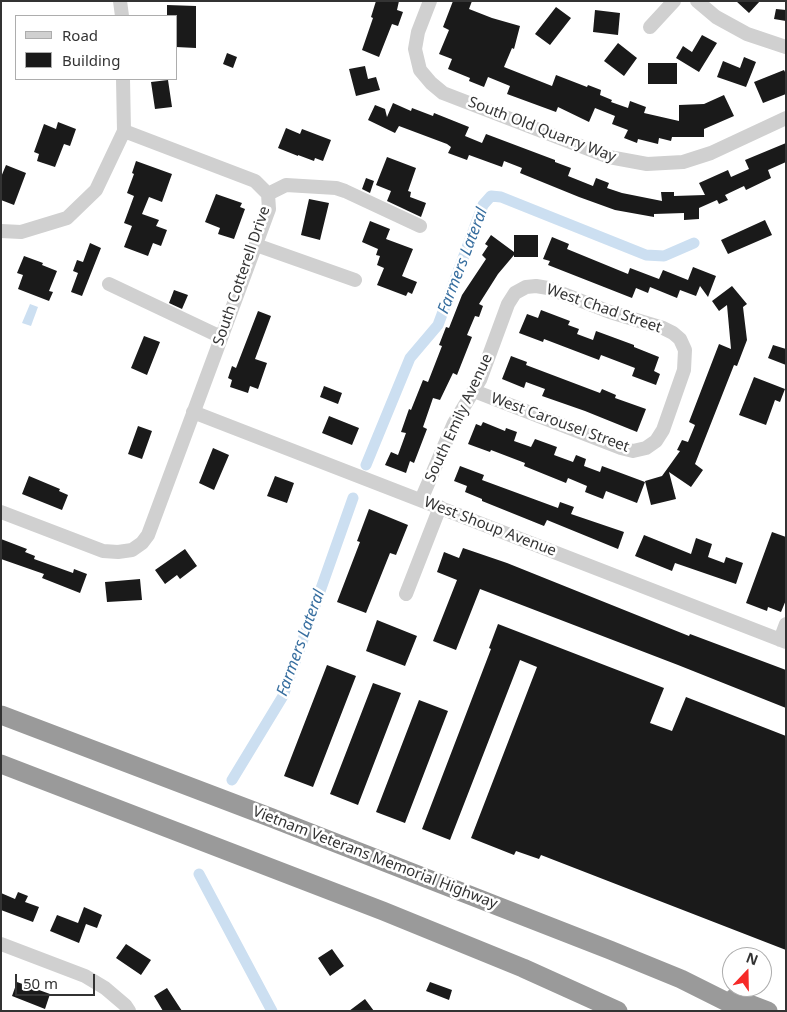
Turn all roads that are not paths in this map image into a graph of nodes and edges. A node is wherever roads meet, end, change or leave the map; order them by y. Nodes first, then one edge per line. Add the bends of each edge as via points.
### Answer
1 (120, 1) edge
2 (430, 1) edge
3 (674, 1) edge
4 (697, 1) edge
5 (122, 15) edge
6 (650, 27) dead end
7 (786, 47) edge
8 (123, 80) edge
9 (786, 118) edge
10 (124, 130) junction
11 (268, 194) junction
12 (420, 226) dead end
13 (1, 231) edge
14 (256, 245) junction
15 (355, 280) dead end
16 (109, 284) dead end
17 (526, 287) joint
18 (221, 337) junction
19 (474, 391) junction
20 (193, 412) junction
21 (646, 448) joint
22 (421, 500) junction
23 (440, 508) junction
24 (1, 512) edge
25 (406, 594) dead end
26 (786, 624) edge
27 (783, 641) edge
28 (1, 715) edge
29 (1, 764) edge
30 (1, 944) edge
31 (681, 979) junction
32 (129, 1011) edge
33 (618, 1011) edge
34 (745, 1011) edge
35 (768, 1011) edge

1 - 5 street
2 - 9 street, South Old Quarry Way via 415,49 420,70 431,83 444,93 609,157 628,162 683,162 711,153
3 - 6 street
4 - 7 street via 716,17 747,34
8 - 10 street
10 - 11 street, South Cotterell Drive via 255,181
10 - 13 street via 96,190 67,218 21,232
11 - 12 street via 286,185 336,188
11 - 14 street, South Cotterell Drive via 269,209
14 - 15 street
14 - 18 street, South Cotterell Drive
16 - 18 street
17 - 19 street, South Emily Avenue via 515,293 508,304
17 - 21 street, West Chad Street via 548,288 662,328 680,339 685,350 684,370 663,430
18 - 20 street, South Cotterell Drive
19 - 21 street, West Carousel Street via 621,448 633,451
19 - 22 street, South Emily Avenue via 454,423
20 - 22 street, West Shoup Avenue
20 - 24 street, South Cotterell Drive via 148,535 132,550 103,551
22 - 23 street, West Shoup Avenue
23 - 25 street
23 - 27 street, West Shoup Avenue
26 - 27 street
28 - 31 highway, Vietnam Veterans Memorial Highway via 282,821
29 - 33 highway via 383,911
30 - 32 street via 86,976 105,988
31 - 34 highway, Vietnam Veterans Memorial Highway
31 - 35 highway

